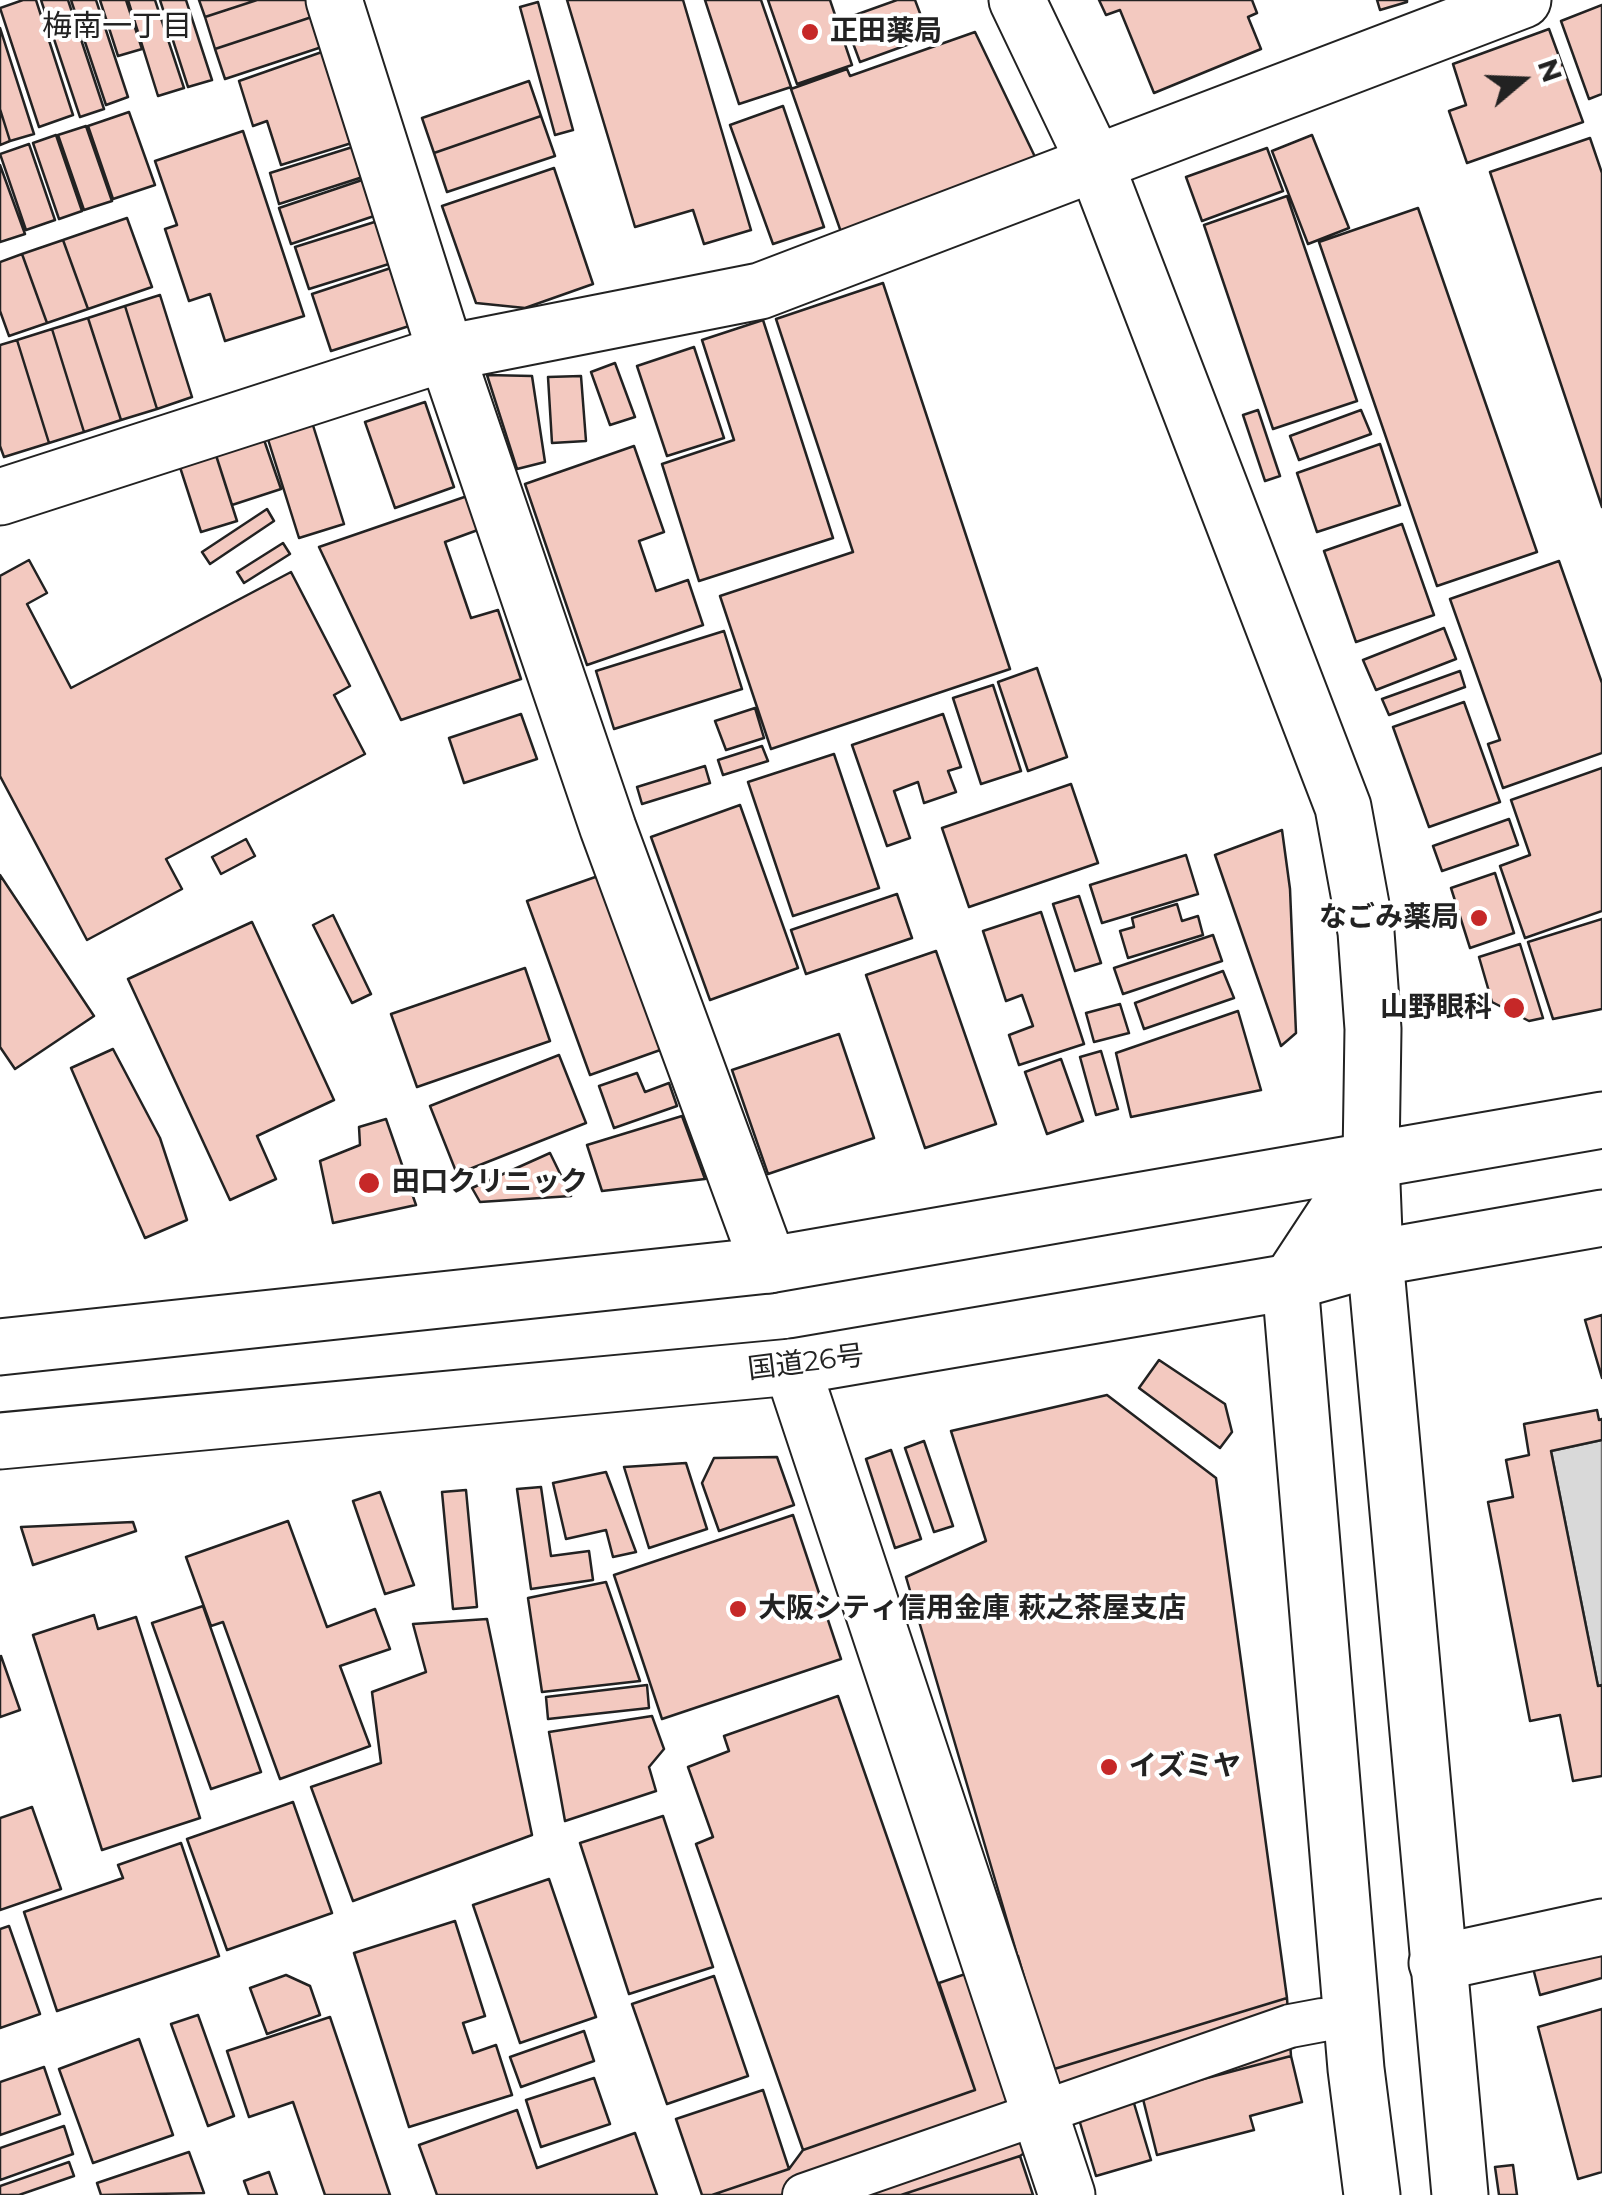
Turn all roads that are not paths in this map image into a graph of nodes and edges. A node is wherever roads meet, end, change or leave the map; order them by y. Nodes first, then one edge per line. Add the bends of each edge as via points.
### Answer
1 (334, 0) edge
2 (1018, 0) edge
3 (1523, 0) edge
4 (1096, 165) junction
5 (446, 353) junction
6 (0, 497) edge
7 (1602, 1120) edge
8 (1371, 1160) junction
9 (1602, 1218) edge
10 (1376, 1258) junction
11 (769, 1265) junction
12 (1290, 1282) junction
13 (0, 1347) edge
14 (792, 1367) junction
15 (0, 1441) edge
16 (1602, 1927) edge
17 (1438, 1963) junction
18 (1322, 2020) dead end
19 (1040, 2113) junction
20 (804, 2195) edge
21 (1067, 2195) edge
22 (1372, 2195) edge
23 (1460, 2195) edge

1 - 5 main road
2 - 4 main road
3 - 4 main road
4 - 5 main road via 760,291
4 - 8 main road via 1343,807 1366,932
5 - 6 main road
5 - 11 main road via 608,828
7 - 8 main road
8 - 10 main road
8 - 11 main road
8 - 12 main road
9 - 10 main road, 国道26号
10 - 12 main road, 国道26号
10 - 17 main road
11 - 13 main road
12 - 14 main road, 国道26号
12 - 22 main road
14 - 15 main road, 国道26号
14 - 19 main road
16 - 17 main road
17 - 23 main road
18 - 19 street
19 - 20 street
19 - 21 main road

